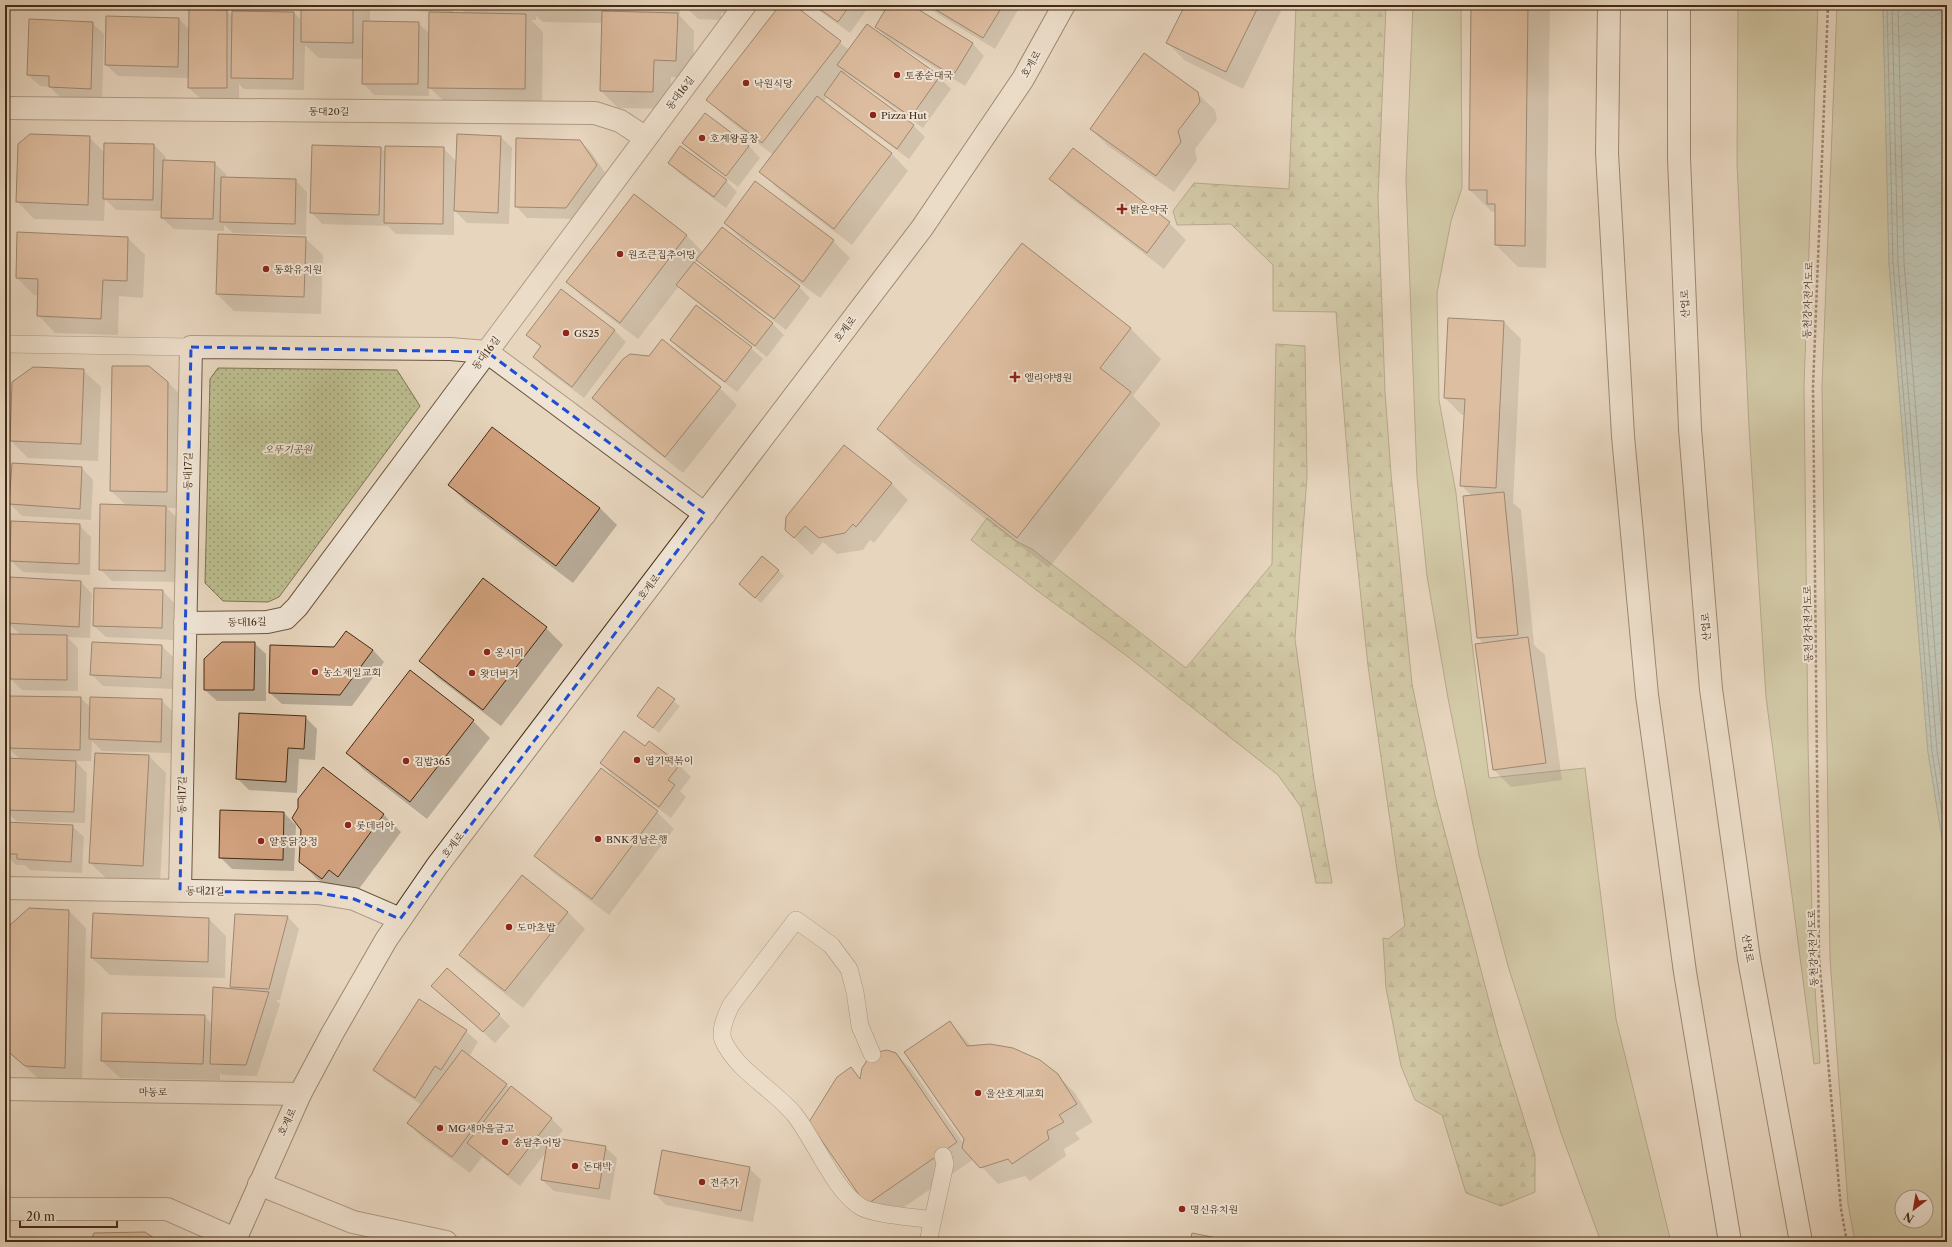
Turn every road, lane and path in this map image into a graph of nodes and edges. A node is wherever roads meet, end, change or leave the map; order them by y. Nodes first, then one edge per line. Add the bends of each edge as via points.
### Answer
1 (745, 5) edge
2 (1064, 5) edge
3 (1609, 5) edge
4 (1679, 5) edge
5 (1828, 5) edge
6 (5, 108) edge
7 (646, 138) junction
8 (5, 344) edge
9 (191, 347) junction
10 (487, 352) junction
11 (705, 514) junction
12 (185, 623) junction
13 (5, 888) edge
14 (180, 891) junction
15 (400, 919) junction
16 (872, 1054) dead end
17 (5, 1089) edge
18 (300, 1094) junction
19 (943, 1156) dead end
20 (259, 1184) junction
21 (5, 1209) edge
22 (933, 1220) junction
23 (235, 1240) edge
24 (446, 1242) edge
25 (928, 1242) edge
26 (1730, 1242) edge
27 (1801, 1242) edge
28 (1847, 1242) edge

1 - 7 street, 동대16길
2 - 11 street, 호계로 via 1020,85 931,216
3 - 26 street via 1607,153 1623,436 1646,696 1685,972
4 - 27 street, 산업로 via 1679,158 1690,421 1711,689 1749,959
5 - 28 path, 동천강자전거도로 via 1813,387 1819,958 1841,1209
6 - 7 street, 동대20길 via 595,113 620,121
7 - 10 street, 동대16길
8 - 9 lane
9 - 10 street via 450,349
9 - 12 street, 동대17길
10 - 11 street
10 - 12 street, 동대16길 via 297,607 286,618 267,622
11 - 15 street, 호계로 via 441,860
12 - 14 street, 동대17길
13 - 14 street, 동대21길
14 - 15 street, 동대21길 via 318,893 354,899
15 - 18 street, 호계로
16 - 22 lane via 860,1026 849,969 831,945 796,920 731,1005 724,1020 722,1038 731,1054 793,1114 851,1200 871,1212
17 - 18 street, 마동로
18 - 20 street, 호계로
19 - 22 lane via 945,1164
20 - 23 street, 호계로
20 - 24 street via 353,1222
21 - 23 street via 167,1209
22 - 25 lane

